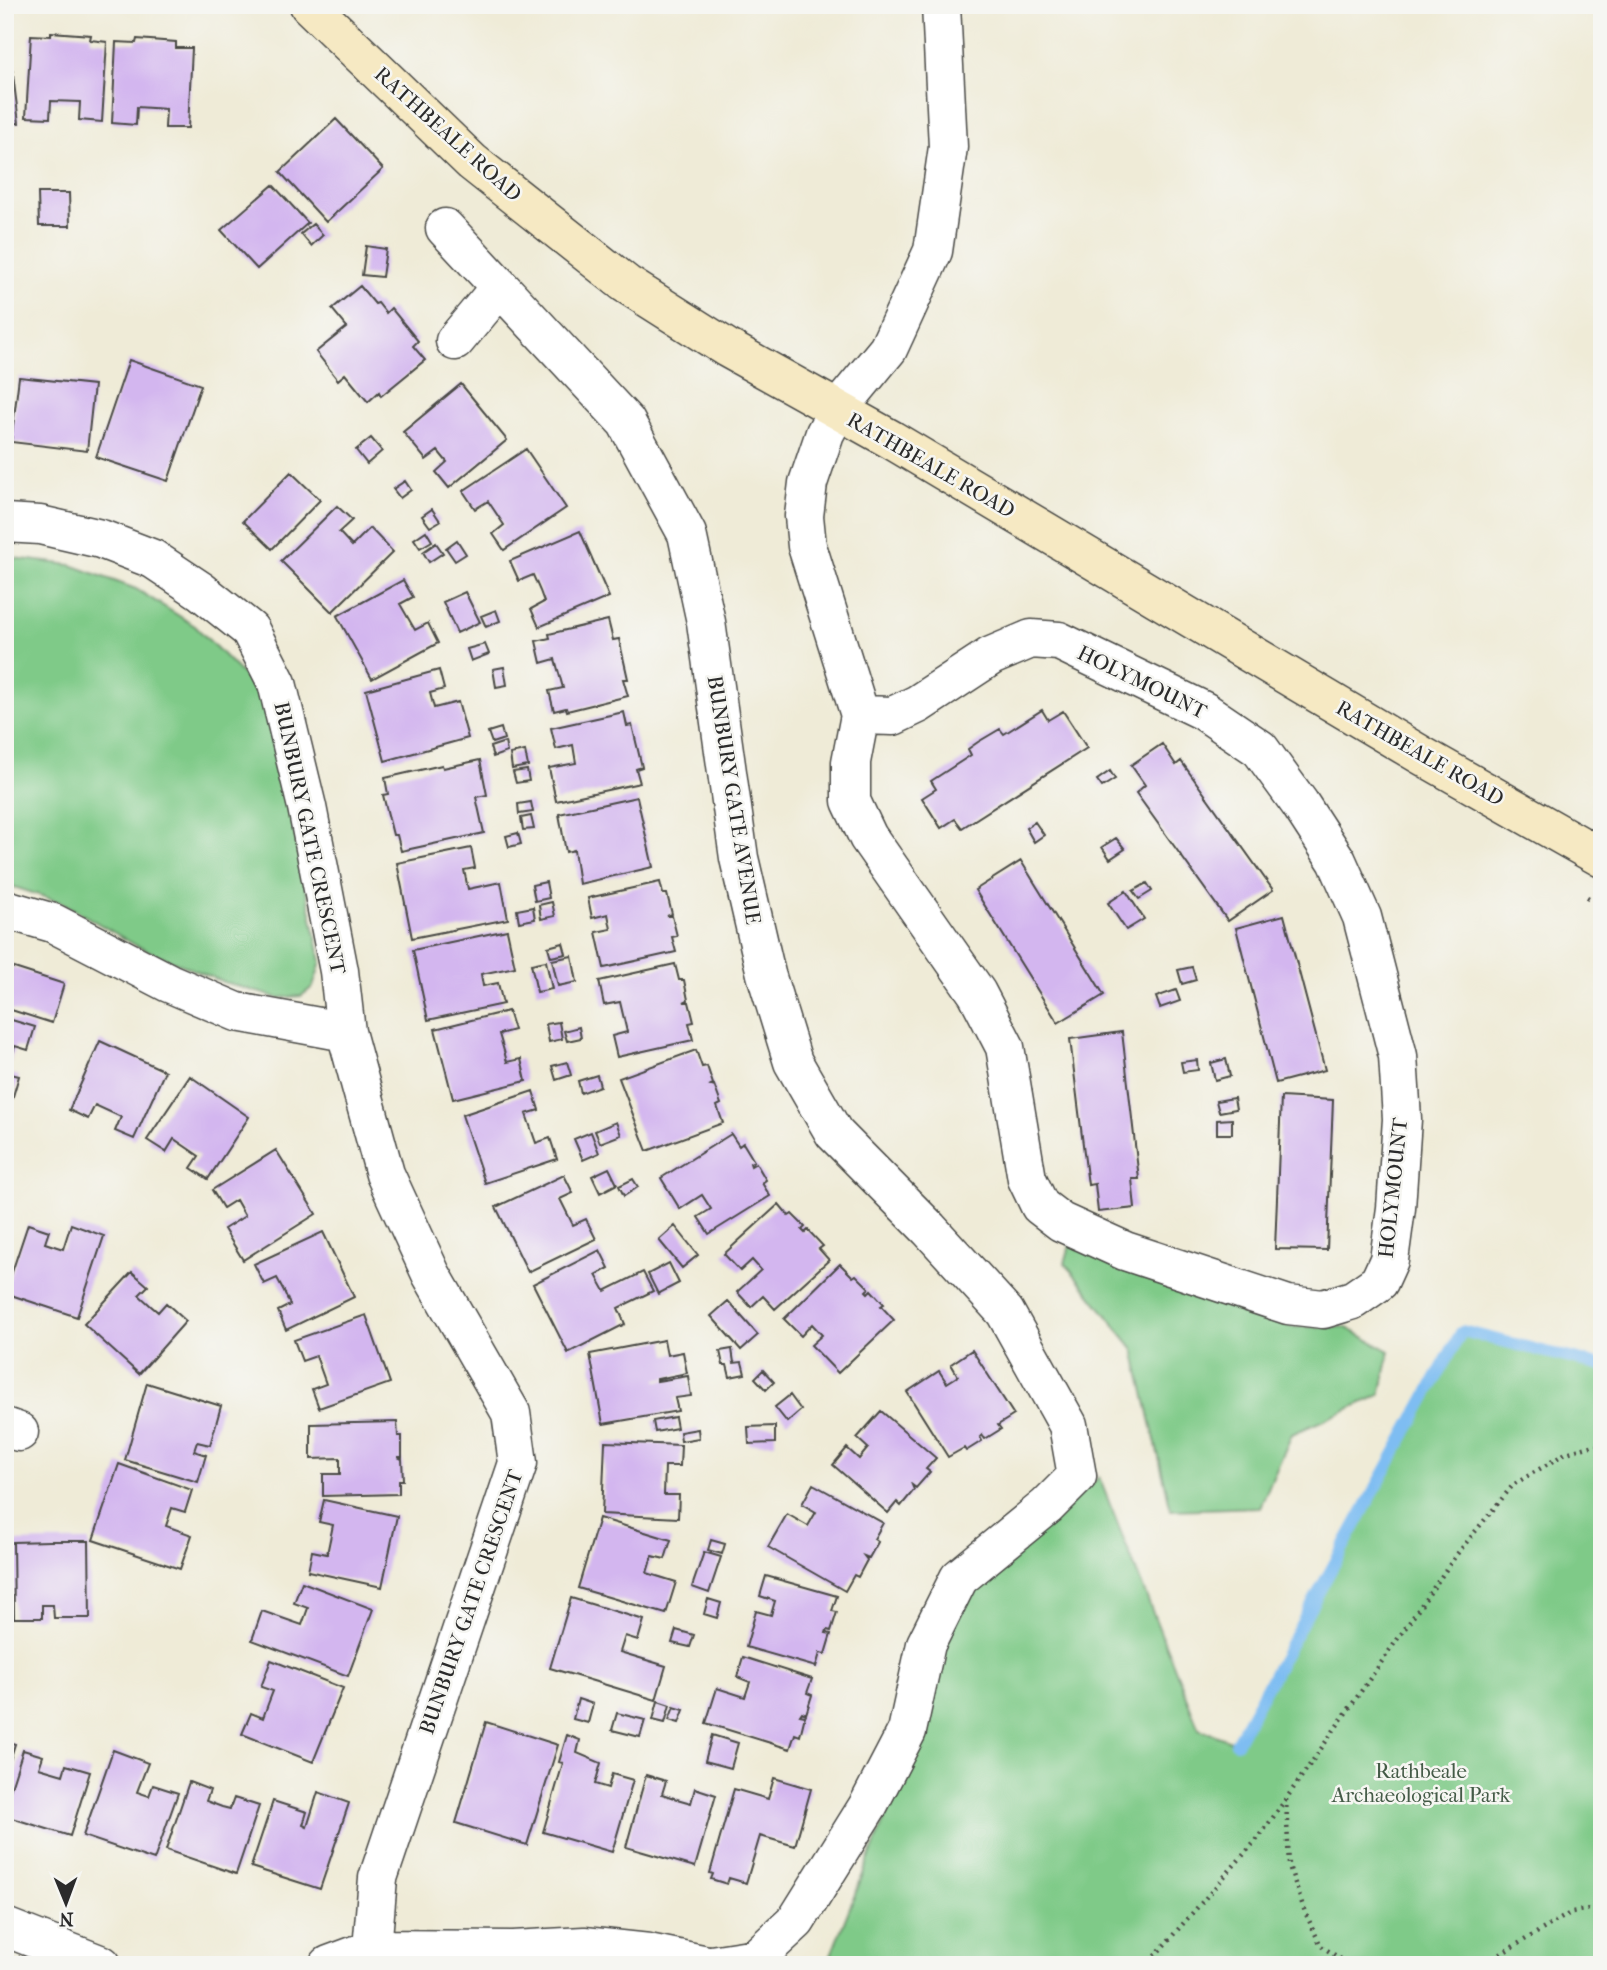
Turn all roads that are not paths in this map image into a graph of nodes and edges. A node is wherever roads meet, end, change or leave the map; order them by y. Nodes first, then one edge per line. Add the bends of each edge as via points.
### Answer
1 (309, 5) edge
2 (941, 5) edge
3 (445, 229) dead end
4 (500, 287) junction
5 (455, 341) dead end
6 (837, 411) junction
7 (5, 523) edge
8 (860, 715) junction
9 (1602, 858) edge
10 (5, 909) edge
11 (346, 1032) junction
12 (5, 1927) edge
13 (372, 1950) junction
14 (513, 1957) edge
15 (102, 1965) edge
16 (329, 1965) edge
17 (709, 1965) edge

1 - 6 main road, RATHBEALE ROAD via 472,162 626,284
2 - 6 street, HOLYMOUNT via 948,147 933,251 888,349
3 - 4 street, BUNBURY GATE AVENUE
4 - 5 street
4 - 17 street, BUNBURY GATE AVENUE via 626,422 687,534 706,622 739,858 765,974 793,1062 834,1133 1005,1312 1068,1425 1077,1476 959,1578 926,1644 907,1731 869,1804 796,1921 755,1958
6 - 8 street, HOLYMOUNT via 808,483 804,516 807,546
6 - 9 main road, RATHBEALE ROAD
7 - 11 street, BUNBURY GATE CRESCENT via 40,525 101,539 152,559 250,630 277,683 307,807 339,971
8 - 8 street, HOLYMOUNT via 850,762 851,801 868,836 977,993 1005,1047 1027,1179 1040,1206 1061,1222 1125,1251 1288,1305 1323,1309 1353,1300 1379,1282 1389,1260 1396,1208 1402,1119 1398,1056 1366,929 1337,861 1260,749 1204,711 1059,641 1031,639 991,656 893,716
10 - 11 street via 53,923 169,983 237,1012
11 - 13 street, BUNBURY GATE CRESCENT via 385,1174 431,1274 511,1413 518,1463 378,1878
12 - 15 street
13 - 14 street, BUNBURY GATE AVENUE
13 - 16 street, BUNBURY GATE AVENUE
14 - 17 street, BUNBURY GATE AVENUE via 584,1946

